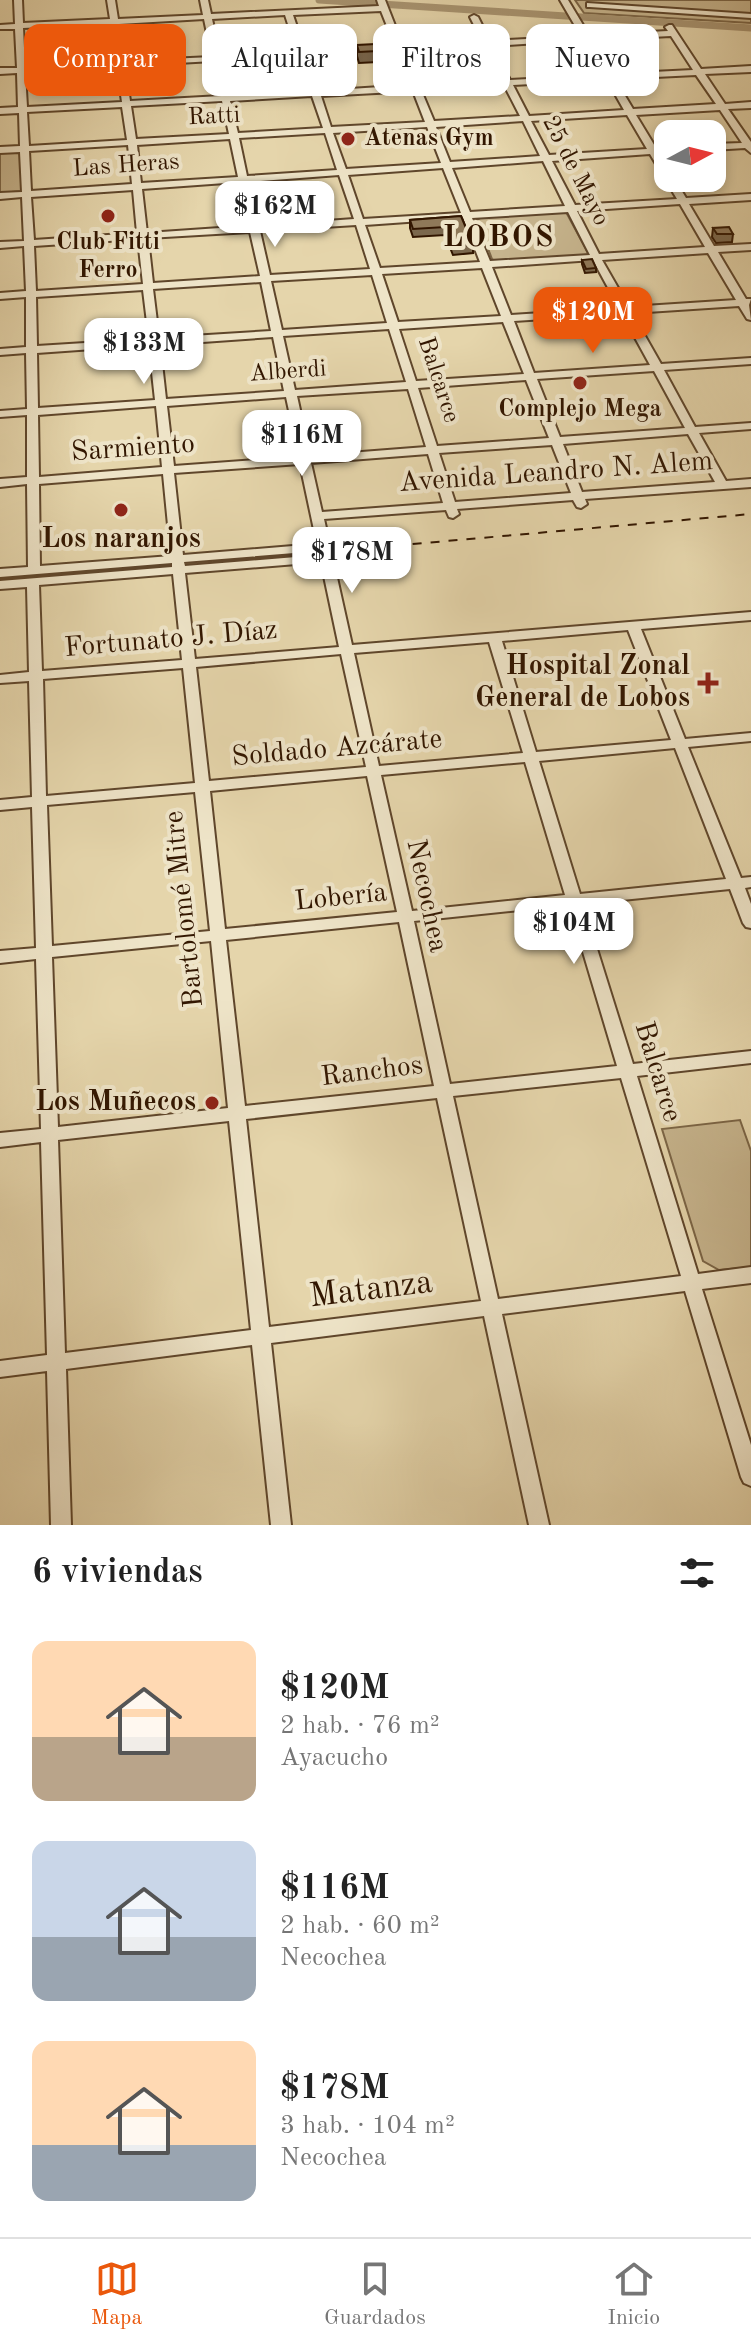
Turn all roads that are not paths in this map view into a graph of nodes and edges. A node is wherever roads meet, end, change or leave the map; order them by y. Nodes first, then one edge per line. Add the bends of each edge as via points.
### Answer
1 (18, 0) edge
2 (111, 0) edge
3 (204, 0) edge
4 (564, 0) edge
5 (382, 3) edge
6 (590, 5) dead end
7 (288, 13) junction
8 (751, 16) edge
9 (208, 17) junction
10 (474, 17) dead end
11 (115, 21) junction
12 (115, 24) edge
13 (210, 24) edge
14 (292, 24) edge
15 (391, 24) edge
16 (478, 24) edge
17 (578, 24) edge
18 (19, 26) junction
19 (0, 27) edge
20 (659, 31) edge
21 (751, 69) edge
22 (22, 70) junction
23 (0, 71) edge
24 (698, 72) junction
25 (659, 74) edge
26 (510, 86) edge
27 (124, 96) edge
28 (261, 96) edge
29 (316, 96) edge
30 (420, 96) edge
31 (621, 96) edge
32 (225, 98) junction
33 (125, 104) junction
34 (751, 105) edge
35 (722, 107) junction
36 (24, 110) junction
37 (0, 111) edge
38 (631, 112) junction
39 (526, 119) junction
40 (431, 124) junction
41 (328, 130) junction
42 (233, 136) junction
43 (132, 142) junction
44 (726, 147) edge
45 (750, 147) edge
46 (26, 148) junction
47 (0, 150) edge
48 (653, 151) joint
49 (546, 158) junction
50 (446, 164) junction
51 (342, 171) junction
52 (243, 178) junction
53 (137, 185) junction
54 (677, 192) edge
55 (28, 193) junction
56 (0, 196) edge
57 (751, 197) edge
58 (683, 202) junction
59 (572, 209) junction
60 (468, 216) junction
61 (357, 222) junction
62 (253, 229) junction
63 (142, 235) junction
64 (29, 243) junction
65 (0, 245) edge
66 (751, 247) edge
67 (710, 250) junction
68 (596, 257) junction
69 (486, 264) junction
70 (376, 271) junction
71 (264, 278) junction
72 (146, 286) junction
73 (31, 294) junction
74 (0, 296) edge
75 (747, 302) edge
76 (626, 310) junction
77 (751, 317) edge
78 (508, 318) junction
79 (393, 326) junction
80 (278, 334) junction
81 (153, 342) junction
82 (32, 350) junction
83 (0, 352) edge
84 (751, 361) edge
85 (657, 368) junction
86 (531, 377) junction
87 (412, 385) junction
88 (290, 393) junction
89 (161, 403) junction
90 (32, 412) junction
91 (0, 414) edge
92 (751, 426) edge
93 (692, 430) junction
94 (556, 441) junction
95 (433, 451) junction
96 (304, 460) junction
97 (168, 471) junction
98 (32, 481) junction
99 (0, 483) edge
100 (751, 483) edge
101 (722, 485) junction
102 (690, 491) junction
103 (751, 491) edge
104 (579, 500) junction
105 (452, 510) junction
106 (317, 520) junction
107 (324, 552) junction
108 (178, 565) junction
109 (0, 573) edge
110 (34, 576) junction
111 (0, 585) edge
112 (751, 616) edge
113 (633, 626) junction
114 (494, 637) junction
115 (345, 650) junction
116 (187, 663) junction
117 (38, 676) junction
118 (0, 679) edge
119 (751, 737) edge
120 (679, 744) junction
121 (531, 757) junction
122 (373, 772) junction
123 (200, 788) junction
124 (42, 802) junction
125 (0, 805) edge
126 (743, 883) edge
127 (574, 899) junction
128 (403, 917) junction
129 (751, 923) edge
130 (218, 937) junction
131 (46, 952) junction
132 (0, 957) edge
133 (751, 1057) edge
134 (628, 1070) junction
135 (443, 1090) junction
136 (235, 1114) junction
137 (50, 1134) junction
138 (0, 1140) edge
139 (751, 1275) edge
140 (692, 1283) junction
141 (490, 1307) junction
142 (260, 1337) junction
143 (57, 1362) junction
144 (0, 1369) edge
145 (751, 1477) edge
146 (61, 1525) edge
147 (281, 1525) edge
148 (539, 1525) edge

1 - 18 street
2 - 11 street, Bartolomé Mitre
3 - 9 street, Necochea
4 - 17 street
5 - 7 street
5 - 15 street
6 - 8 street
7 - 9 street
7 - 14 street, Balcarce
9 - 11 street
9 - 13 street, Necochea
10 - 16 street, 25 de Mayo
11 - 12 street, Bartolomé Mitre
11 - 18 street
18 - 19 street
18 - 22 street
20 - 24 street via 671,30
21 - 24 street
22 - 23 street
22 - 36 street
24 - 25 street
24 - 35 street
26 - 39 street, 25 de Mayo
27 - 33 street, Bartolomé Mitre
28 - 32 street
29 - 41 street, Balcarce
30 - 40 street
31 - 38 street
32 - 33 street
32 - 42 street, Necochea
33 - 36 street
33 - 43 street, Bartolomé Mitre
34 - 35 street, Ratti
35 - 38 street, Ratti
35 - 45 street
36 - 37 street
36 - 46 street
38 - 39 street, Ratti
38 - 48 street
39 - 40 street, Ratti
39 - 49 street, 25 de Mayo
40 - 41 street, Ratti
40 - 50 street
41 - 42 street, Ratti
41 - 51 street, Balcarce
42 - 43 street, Ratti
42 - 52 street, Necochea
43 - 46 street, Ratti
43 - 53 street, Bartolomé Mitre
44 - 45 street
46 - 47 street, Ratti
46 - 55 street
48 - 49 street, Las Heras
49 - 50 street, Las Heras
49 - 59 street, 25 de Mayo
50 - 51 street, Las Heras
50 - 60 street
51 - 52 street, Las Heras
51 - 61 street, Balcarce
52 - 53 street, Las Heras
52 - 62 street, Necochea
53 - 55 street, Las Heras
53 - 63 street, Bartolomé Mitre
54 - 58 street
55 - 56 street, Las Heras
55 - 64 street
57 - 58 street
58 - 59 street
58 - 67 street
59 - 60 street
59 - 68 street, 25 de Mayo
60 - 61 street
60 - 69 street
61 - 62 street
61 - 70 street, Balcarce
62 - 63 street
62 - 71 street, Necochea
63 - 64 street
63 - 72 street, Bartolomé Mitre
64 - 65 street
64 - 73 street
66 - 67 street
67 - 68 street
67 - 75 street
68 - 69 street
68 - 76 street, 25 de Mayo
69 - 70 street
69 - 78 street
70 - 71 street
70 - 79 street, Balcarce
71 - 72 street
71 - 80 street, Necochea
72 - 73 street
72 - 81 street, Bartolomé Mitre
73 - 74 street
73 - 82 street
75 - 76 street
75 - 77 street
76 - 78 street
76 - 85 street, 25 de Mayo
78 - 79 street
78 - 86 street
79 - 80 street
79 - 87 street, Balcarce
80 - 81 street
80 - 88 street, Necochea
81 - 82 street
81 - 89 street, Bartolomé Mitre
82 - 83 street
82 - 90 street
84 - 85 street, Alberdi
85 - 86 street, Alberdi
85 - 93 street, 25 de Mayo
86 - 87 street, Alberdi
86 - 94 street
87 - 88 street, Alberdi
87 - 95 street, Balcarce
88 - 89 street, Alberdi
88 - 96 street, Necochea
89 - 90 street, Alberdi
89 - 97 street, Bartolomé Mitre
90 - 91 street, Alberdi
90 - 98 street
92 - 93 street, Sarmiento
93 - 94 street, Sarmiento
93 - 101 street, 25 de Mayo
94 - 95 street, Sarmiento
94 - 104 street
95 - 96 street, Sarmiento
95 - 105 street, Balcarce
96 - 97 street, Sarmiento
96 - 106 street, Necochea
97 - 98 street, Sarmiento
97 - 108 street, Bartolomé Mitre
98 - 99 street, Sarmiento
98 - 110 street
100 - 101 street, Avenida Leandro N. Alem
101 - 102 street, Avenida Leandro N. Alem
102 - 103 street, Avenida Leandro N. Alem
102 - 104 street, Avenida Leandro N. Alem
104 - 105 street, Avenida Leandro N. Alem
105 - 106 street, Avenida Leandro N. Alem
106 - 107 street, Necochea
107 - 108 street
107 - 115 street, Necochea
108 - 110 street
108 - 116 street, Bartolomé Mitre
109 - 110 street
110 - 111 street
110 - 117 street
112 - 113 street, Fortunato J. Díaz
113 - 114 street, Fortunato J. Díaz
113 - 120 street
114 - 115 street, Fortunato J. Díaz
114 - 121 street, Balcarce
115 - 116 street, Fortunato J. Díaz
115 - 122 street, Necochea
116 - 117 street, Fortunato J. Díaz
116 - 123 street, Bartolomé Mitre
117 - 118 street, Fortunato J. Díaz
117 - 124 street
119 - 120 street, Soldado Azcárate
120 - 121 street, Soldado Azcárate
120 - 126 street
121 - 122 street, Soldado Azcárate
121 - 127 street, Balcarce
122 - 123 street, Soldado Azcárate
122 - 128 street, Necochea
123 - 124 street, Soldado Azcárate
123 - 130 street, Bartolomé Mitre
124 - 125 street, Soldado Azcárate
124 - 131 street
126 - 127 street, Lobería
126 - 129 street
127 - 128 street, Lobería
127 - 134 street, Balcarce
128 - 130 street, Lobería
128 - 135 street, Necochea
130 - 131 street, Lobería
130 - 136 street, Bartolomé Mitre
131 - 132 street, Lobería
131 - 137 street
133 - 134 street, Ranchos
134 - 135 street, Ranchos
134 - 140 street, Balcarce
135 - 136 street, Ranchos
135 - 141 street, Necochea
136 - 137 street, Ranchos
136 - 142 street, Bartolomé Mitre
137 - 138 street, Ranchos
137 - 143 street
139 - 140 street, Matanza
140 - 141 street, Matanza
140 - 145 street, Balcarce
141 - 142 street, Matanza
141 - 148 street, Necochea
142 - 143 street, Matanza
142 - 147 street, Bartolomé Mitre
143 - 144 street, Matanza
143 - 146 street

